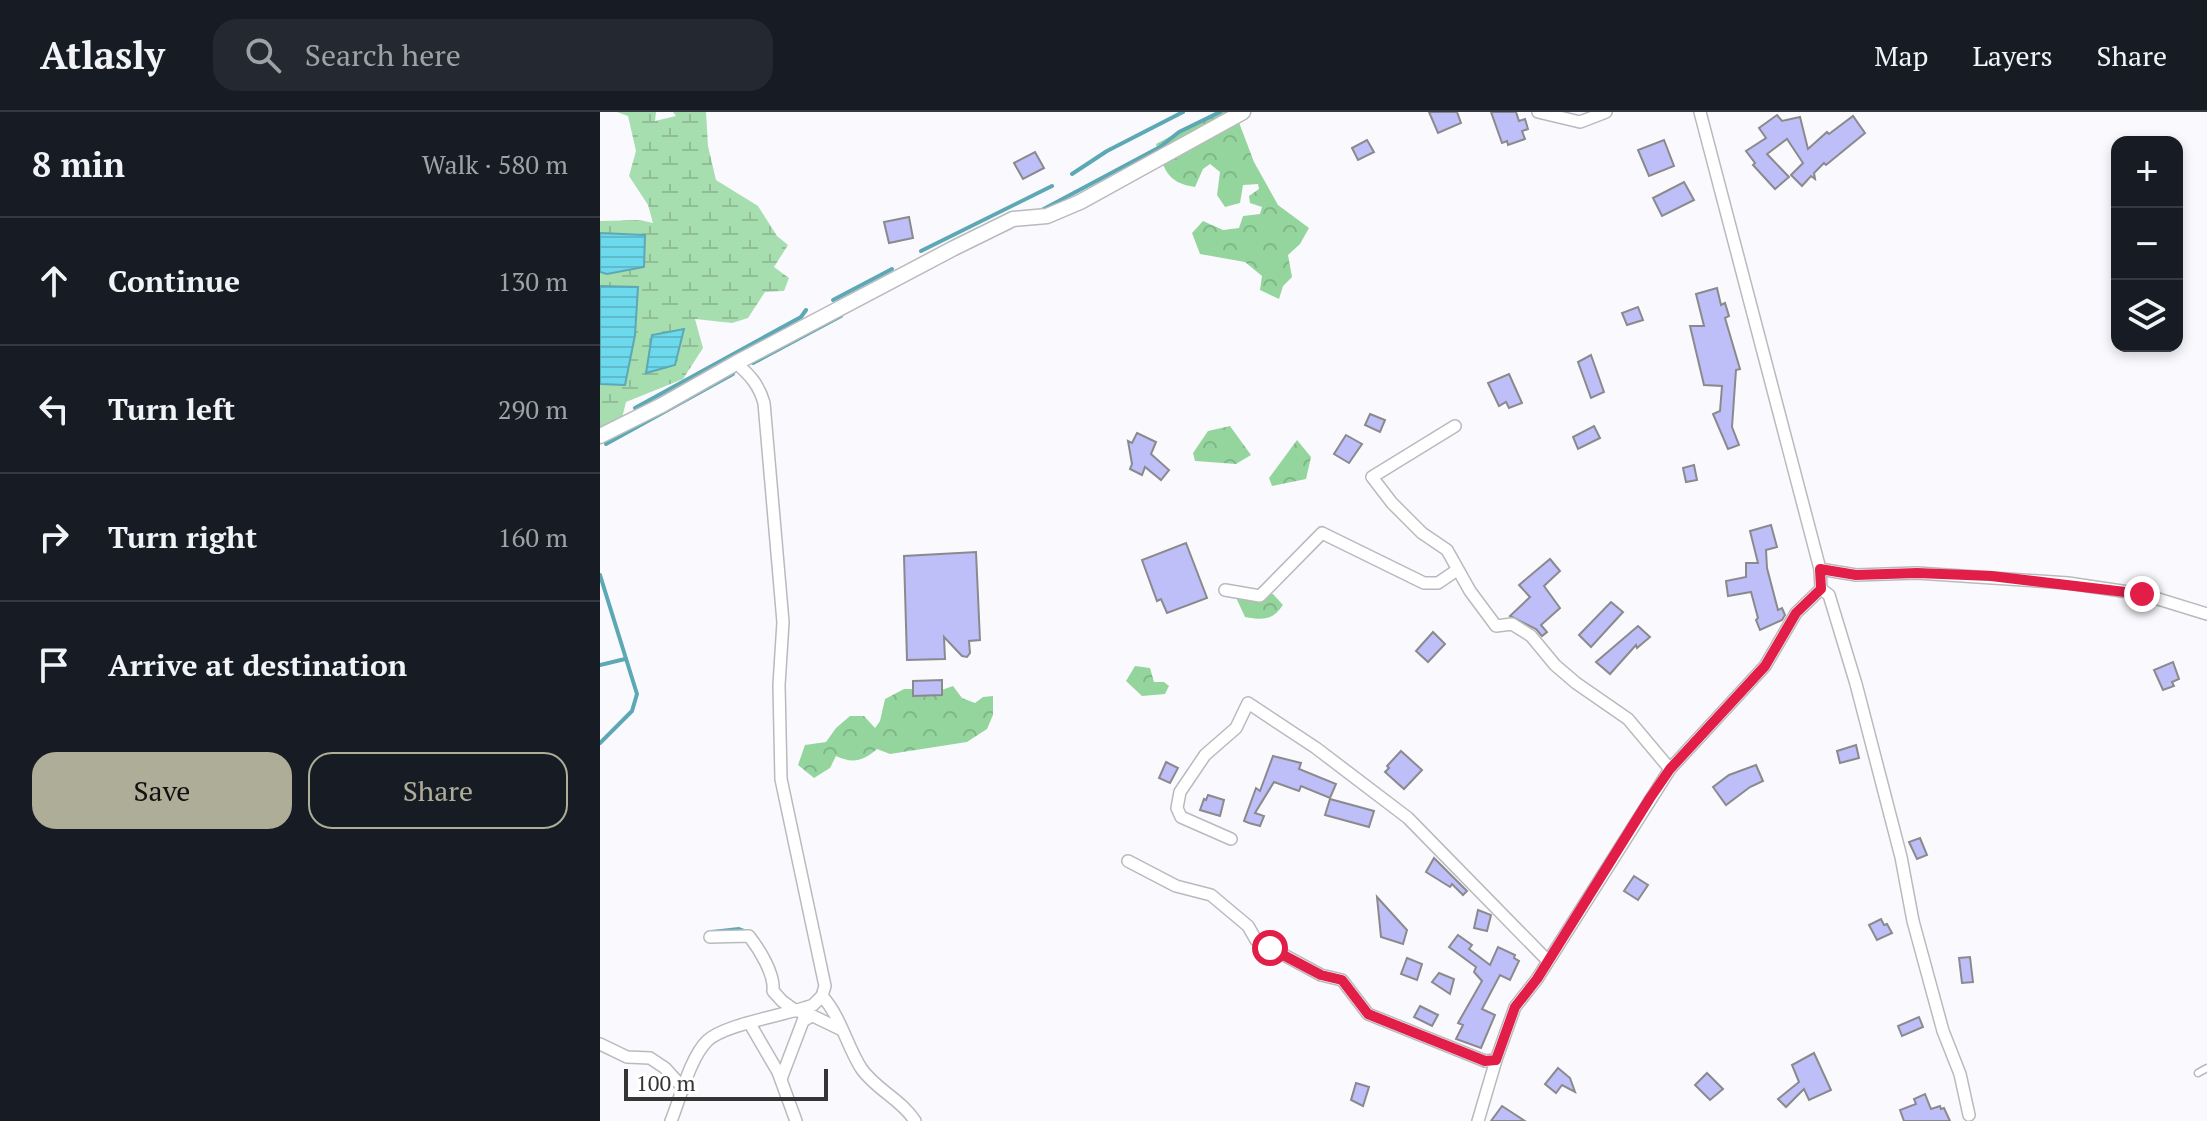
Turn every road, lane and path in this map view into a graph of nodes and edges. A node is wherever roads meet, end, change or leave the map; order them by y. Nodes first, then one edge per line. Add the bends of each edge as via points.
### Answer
1 (1243, 112) edge
2 (1538, 112) edge
3 (1606, 112) edge
4 (1700, 112) edge
5 (736, 363) junction
6 (1455, 426) dead end
7 (600, 436) edge
8 (1820, 569) junction
9 (1457, 570) junction
10 (1821, 589) junction
11 (1225, 590) dead end
12 (2207, 614) edge
13 (1670, 769) junction
14 (1231, 839) dead end
15 (1128, 861) dead end
16 (710, 937) dead end
17 (1548, 961) junction
18 (822, 996) junction
19 (793, 1011) junction
20 (810, 1017) junction
21 (750, 1024) junction
22 (843, 1030) junction
23 (600, 1044) edge
24 (1496, 1060) junction
25 (2207, 1068) edge
26 (2198, 1073) dead end
27 (781, 1079) junction
28 (684, 1089) junction
29 (1969, 1115) dead end
30 (671, 1121) edge
31 (796, 1121) edge
32 (915, 1121) edge
33 (1478, 1121) edge

1 - 5 street via 1087,198 1047,216 1013,219
2 - 3 street via 1580,122
4 - 8 street
5 - 7 street
5 - 18 street via 760,389 764,403 783,622 781,779 819,952
6 - 9 street via 1372,477 1422,533 1447,550
8 - 10 street
8 - 12 street via 2068,583 2142,594
9 - 11 street via 1438,583 1424,583 1322,533 1260,596
9 - 13 street via 1496,626 1512,624 1531,636 1576,683 1628,719
10 - 13 street via 1796,613 1765,666
10 - 29 street via 1829,595 1856,684 1917,935
13 - 17 street
14 - 17 street via 1181,817 1177,808 1180,792 1205,755 1236,728 1248,703 1408,818
15 - 24 street via 1176,886 1211,895 1248,926 1256,940 1321,975 1342,980 1368,1014 1485,1061
16 - 19 street via 749,936 774,983 773,991
17 - 24 street via 1515,1007
18 - 19 street
18 - 22 street
19 - 20 street
19 - 21 street
20 - 22 street
20 - 27 street via 803,1021
21 - 27 street
21 - 28 street via 707,1041
22 - 32 street via 862,1070
23 - 28 street via 627,1057 650,1058
24 - 33 street
25 - 26 lane
27 - 31 street
28 - 30 street

